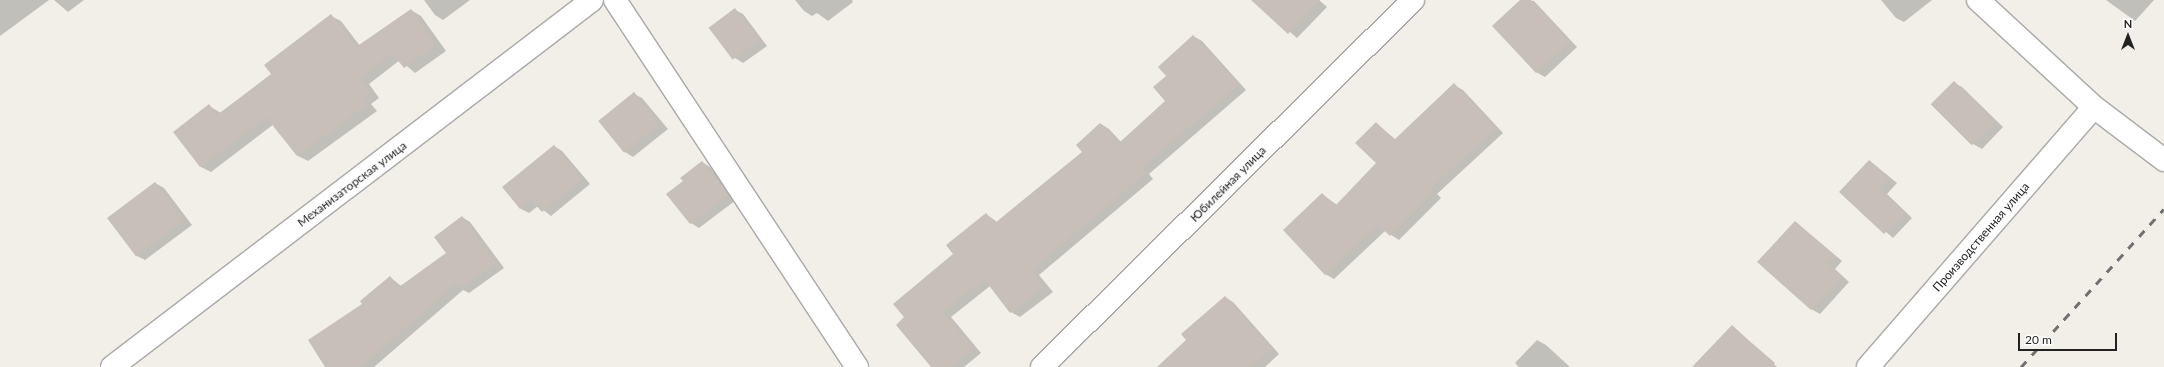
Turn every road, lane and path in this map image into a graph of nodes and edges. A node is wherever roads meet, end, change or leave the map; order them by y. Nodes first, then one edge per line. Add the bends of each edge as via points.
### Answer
1 (592, 0) edge
2 (615, 0) edge
3 (1414, 0) edge
4 (1978, 0) edge
5 (2094, 107) junction
6 (2164, 160) edge
7 (112, 367) edge
8 (857, 367) edge
9 (1042, 367) edge
10 (1868, 367) edge

1 - 7 street, Механизаторская улица
2 - 8 street
3 - 9 street, Юбилейная улица
4 - 5 street
5 - 6 street
5 - 10 street, Производственная улица

